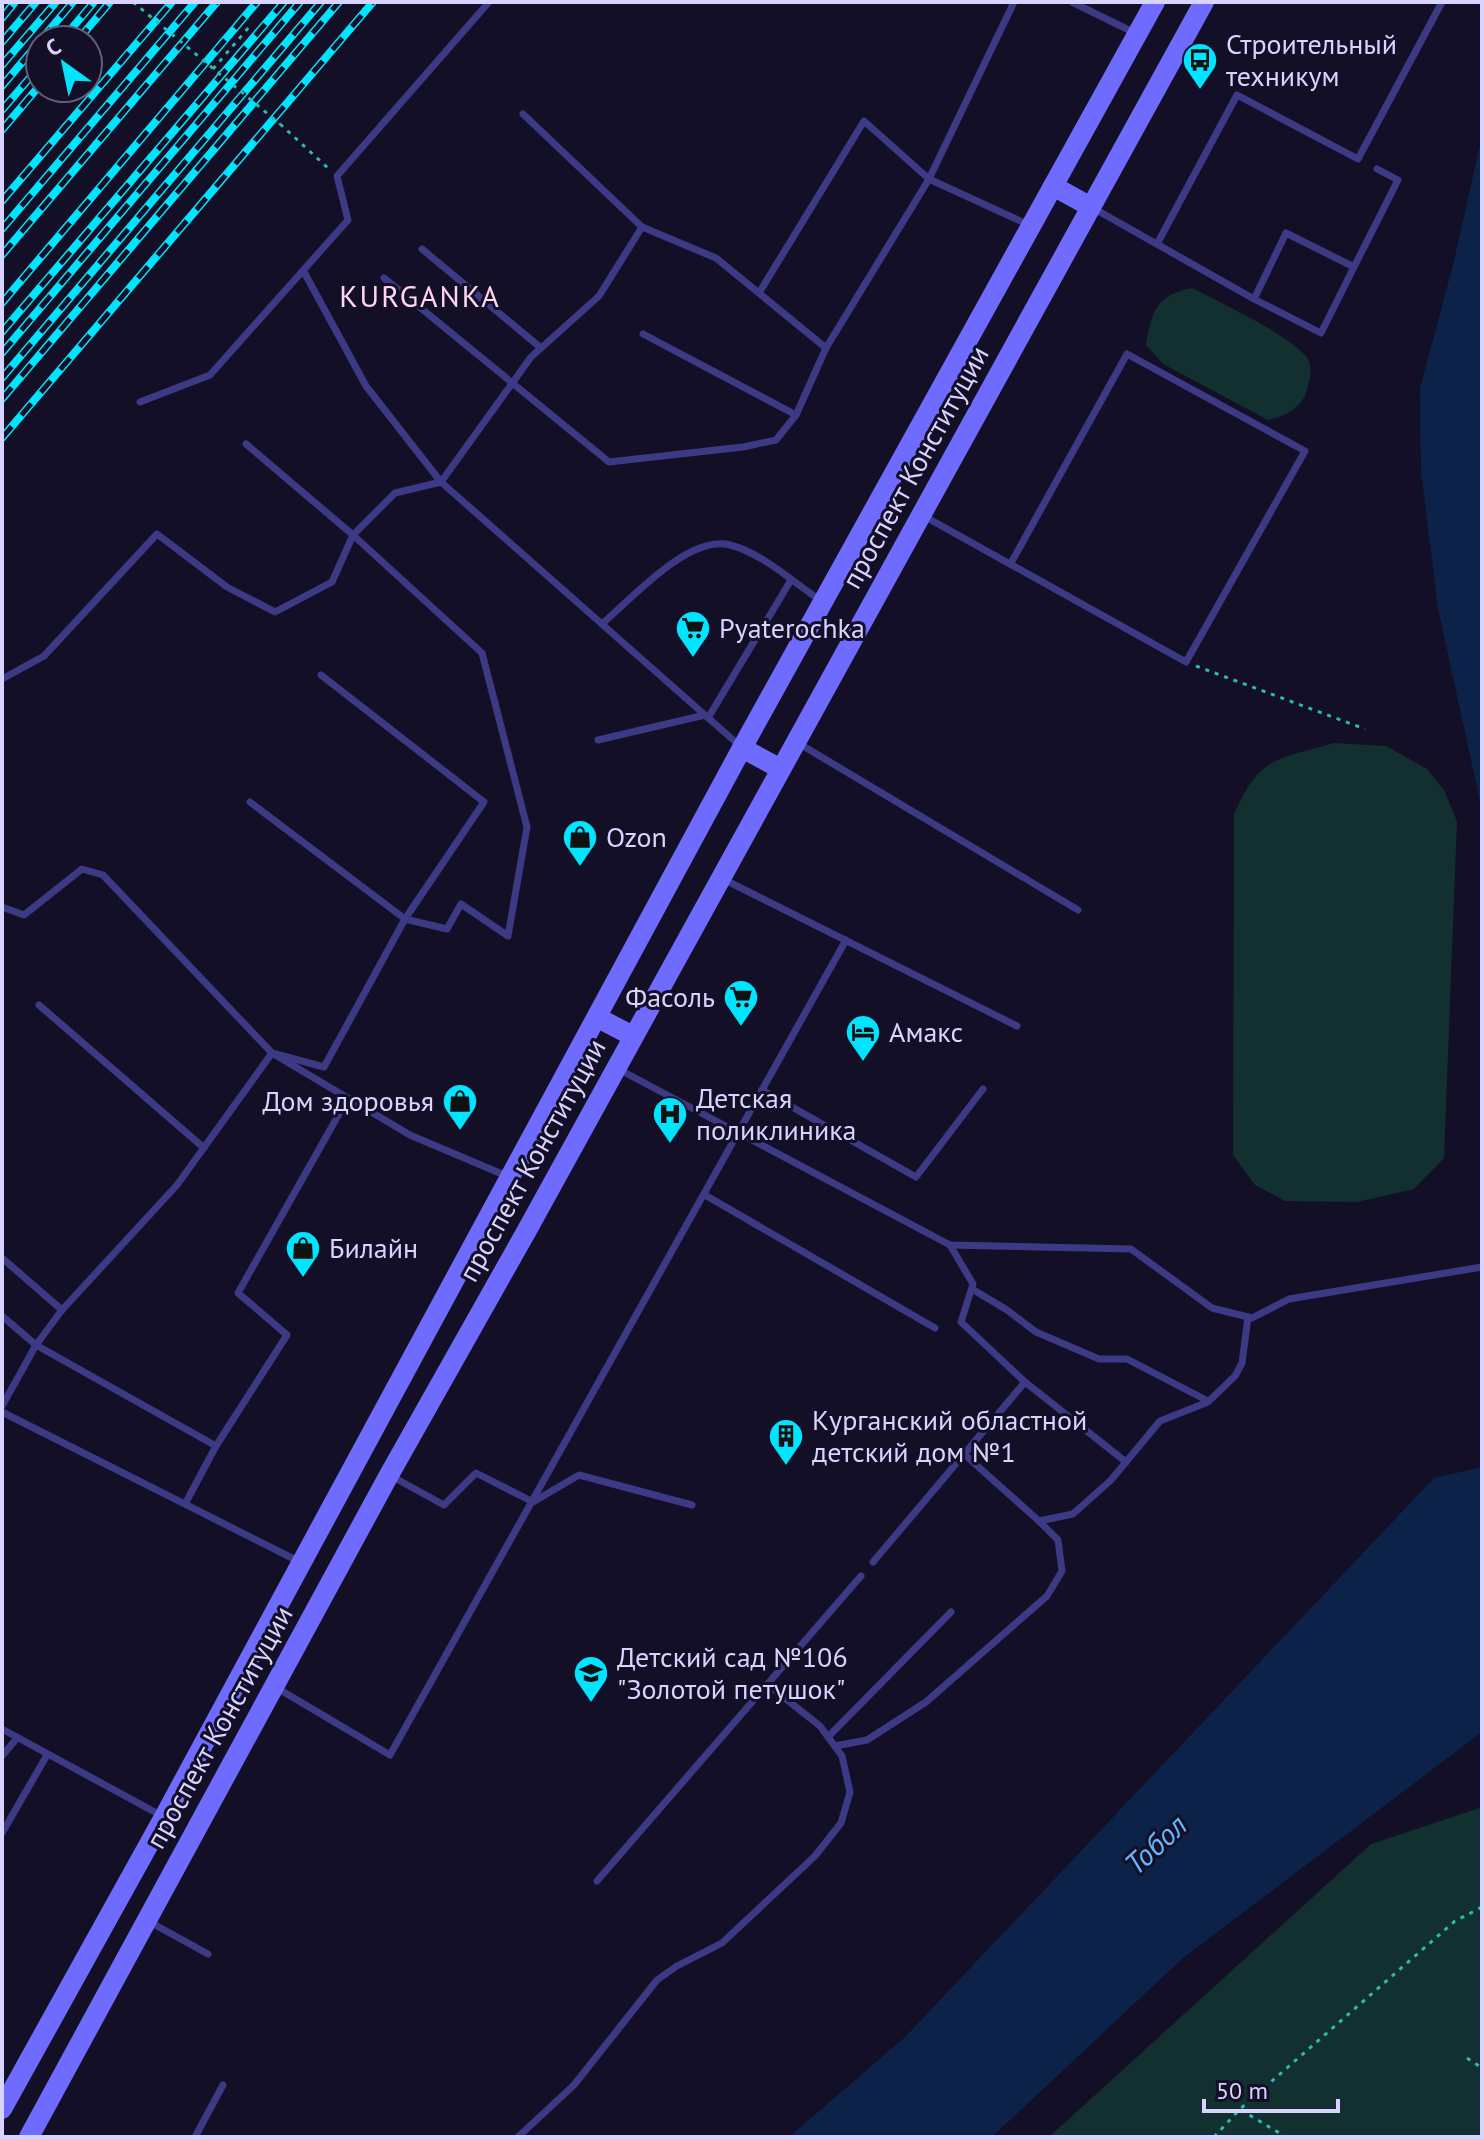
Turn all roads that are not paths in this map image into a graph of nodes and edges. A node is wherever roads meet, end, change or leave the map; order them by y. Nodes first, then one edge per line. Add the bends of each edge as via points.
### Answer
1 (489, 2) edge
2 (1014, 2) edge
3 (1072, 2) edge
4 (1155, 2) edge
5 (1204, 2) edge
6 (1439, 3) edge
7 (1137, 33) junction
8 (523, 114) dead end
9 (1377, 169) dead end
10 (929, 179) junction
11 (1053, 186) junction
12 (1091, 207) junction
13 (1031, 226) junction
14 (642, 227) junction
15 (1157, 244) junction
16 (422, 249) dead end
17 (1354, 267) junction
18 (304, 272) junction
19 (384, 278) dead end
20 (759, 293) junction
21 (1254, 299) junction
22 (643, 334) dead end
23 (541, 348) junction
24 (826, 348) junction
25 (513, 382) junction
26 (140, 402) dead end
27 (796, 415) junction
28 (246, 444) dead end
29 (441, 482) junction
30 (920, 514) junction
31 (353, 535) junction
32 (1011, 563) junction
33 (791, 580) junction
34 (822, 602) junction
35 (602, 624) junction
36 (321, 675) dead end
37 (2, 679) edge
38 (707, 717) junction
39 (598, 740) dead end
40 (796, 742) junction
41 (742, 748) junction
42 (781, 769) junction
43 (250, 802) dead end
44 (721, 878) junction
45 (2, 907) edge
46 (1078, 910) dead end
47 (405, 919) junction
48 (846, 940) junction
49 (39, 1005) dead end
50 (598, 1018) junction
51 (1017, 1026) dead end
52 (633, 1036) junction
53 (272, 1053) junction
54 (615, 1067) junction
55 (983, 1089) dead end
56 (762, 1090) junction
57 (348, 1098) junction
58 (739, 1133) junction
59 (204, 1148) junction
60 (511, 1178) junction
61 (705, 1195) junction
62 (950, 1245) junction
63 (2, 1258) edge
64 (1482, 1267) edge
65 (972, 1289) junction
66 (62, 1310) junction
67 (2, 1316) edge
68 (1248, 1317) junction
69 (935, 1328) dead end
70 (36, 1345) junction
71 (1025, 1382) junction
72 (1208, 1402) junction
73 (2, 1409) edge
74 (216, 1446) junction
75 (964, 1454) junction
76 (359, 1458) junction
77 (1126, 1462) junction
78 (389, 1475) junction
79 (533, 1502) junction
80 (185, 1504) junction
81 (692, 1505) dead end
82 (1039, 1521) junction
83 (873, 1562) dead end
84 (302, 1563) junction
85 (861, 1576) dead end
86 (951, 1612) dead end
87 (767, 1684) junction
88 (274, 1686) junction
89 (2, 1729) edge
90 (828, 1737) junction
91 (17, 1738) junction
92 (835, 1746) junction
93 (47, 1755) junction
94 (2, 1756) edge
95 (164, 1817) junction
96 (2, 1833) edge
97 (193, 1834) junction
98 (597, 1881) dead end
99 (146, 1920) junction
100 (208, 1954) dead end
101 (223, 2085) dead end
102 (2, 2109) edge
103 (29, 2137) edge
104 (195, 2137) edge
105 (518, 2137) edge

1 - 18 lane via 337,176 348,220
2 - 10 lane
3 - 7 lane
4 - 7 main road, проспект Конституции
5 - 12 main road, проспект Конституции
6 - 15 lane via 1358,159 1237,95
7 - 11 main road, проспект Конституции
8 - 14 lane
9 - 17 lane via 1398,180
10 - 13 lane
10 - 20 lane via 864,121
10 - 24 lane
11 - 12 main road
11 - 13 main road, проспект Конституции
12 - 15 lane
12 - 30 main road, проспект Конституции
13 - 34 main road, проспект Конституции
14 - 20 lane via 716,258
14 - 23 lane via 599,296
15 - 21 lane
16 - 23 lane
17 - 21 lane via 1321,333
17 - 21 lane via 1286,233
18 - 26 lane via 210,375
18 - 29 lane via 366,386
19 - 25 lane
20 - 24 lane
22 - 27 lane
23 - 25 lane
24 - 27 lane
25 - 27 lane via 609,462 776,440
25 - 29 lane
28 - 31 lane
29 - 31 lane via 395,493
29 - 35 lane
30 - 32 lane
30 - 40 main road, проспект Конституции
31 - 37 lane via 332,582 275,612 227,587 157,534 44,656
31 - 47 lane via 482,653 527,827 508,936 461,904 447,929
32 - 32 lane via 1186,662 1305,451 1127,354
33 - 34 lane
33 - 35 lane via 729,544 703,545 671,564
33 - 38 lane
34 - 41 main road, проспект Конституции
35 - 38 lane
36 - 47 lane via 484,802
38 - 39 lane
38 - 41 lane
40 - 42 main road, проспект Конституции
40 - 46 lane
41 - 42 main road
41 - 50 main road, проспект Конституции
42 - 44 main road, проспект Конституции
43 - 47 lane
44 - 48 lane
44 - 52 main road, проспект Конституции
45 - 53 lane via 24,915 82,869 103,875
47 - 53 lane via 324,1067
48 - 51 lane
48 - 56 lane
49 - 59 lane
50 - 52 main road
50 - 60 main road, проспект Конституции
52 - 54 main road, проспект Конституции
53 - 57 lane
53 - 59 lane
54 - 58 lane
54 - 78 main road, проспект Конституции
55 - 56 lane via 916,1177
56 - 58 lane
57 - 60 lane via 410,1135
57 - 74 lane via 238,1293 287,1335
58 - 61 lane
58 - 62 lane
59 - 66 lane via 177,1185
60 - 76 main road, проспект Конституции
61 - 69 lane
61 - 79 lane
62 - 65 lane
62 - 68 lane via 1131,1249 1212,1308
63 - 66 lane
64 - 68 lane via 1289,1299
65 - 71 lane via 961,1322
65 - 72 lane via 1036,1332 1099,1359 1127,1359
66 - 70 lane
67 - 70 lane
68 - 72 lane via 1242,1363
70 - 73 lane
70 - 74 lane
71 - 75 lane
71 - 77 lane
72 - 77 lane via 1160,1421
73 - 80 lane
74 - 80 lane
75 - 82 lane
75 - 83 lane
76 - 78 main road
76 - 84 main road, проспект Конституции
77 - 82 lane via 1073,1514
78 - 79 lane via 444,1505 476,1473
78 - 88 main road, проспект Конституции
79 - 81 lane via 579,1475
79 - 88 lane via 390,1755
80 - 84 lane
82 - 92 lane via 1058,1540 1062,1571 1047,1596 926,1702 867,1740
84 - 95 main road, проспект Конституции
85 - 87 lane
86 - 90 lane
87 - 90 lane
87 - 98 lane
88 - 97 main road, проспект Конституции
89 - 91 lane
90 - 92 lane
91 - 93 lane
91 - 94 lane
92 - 105 lane via 850,1792 841,1823 815,1856 722,1943 657,1980 574,2085
93 - 95 lane
93 - 96 lane
95 - 97 main road
95 - 102 main road, проспект Конституции
97 - 99 main road, проспект Конституции
99 - 100 lane
99 - 103 main road, проспект Конституции
101 - 104 lane

